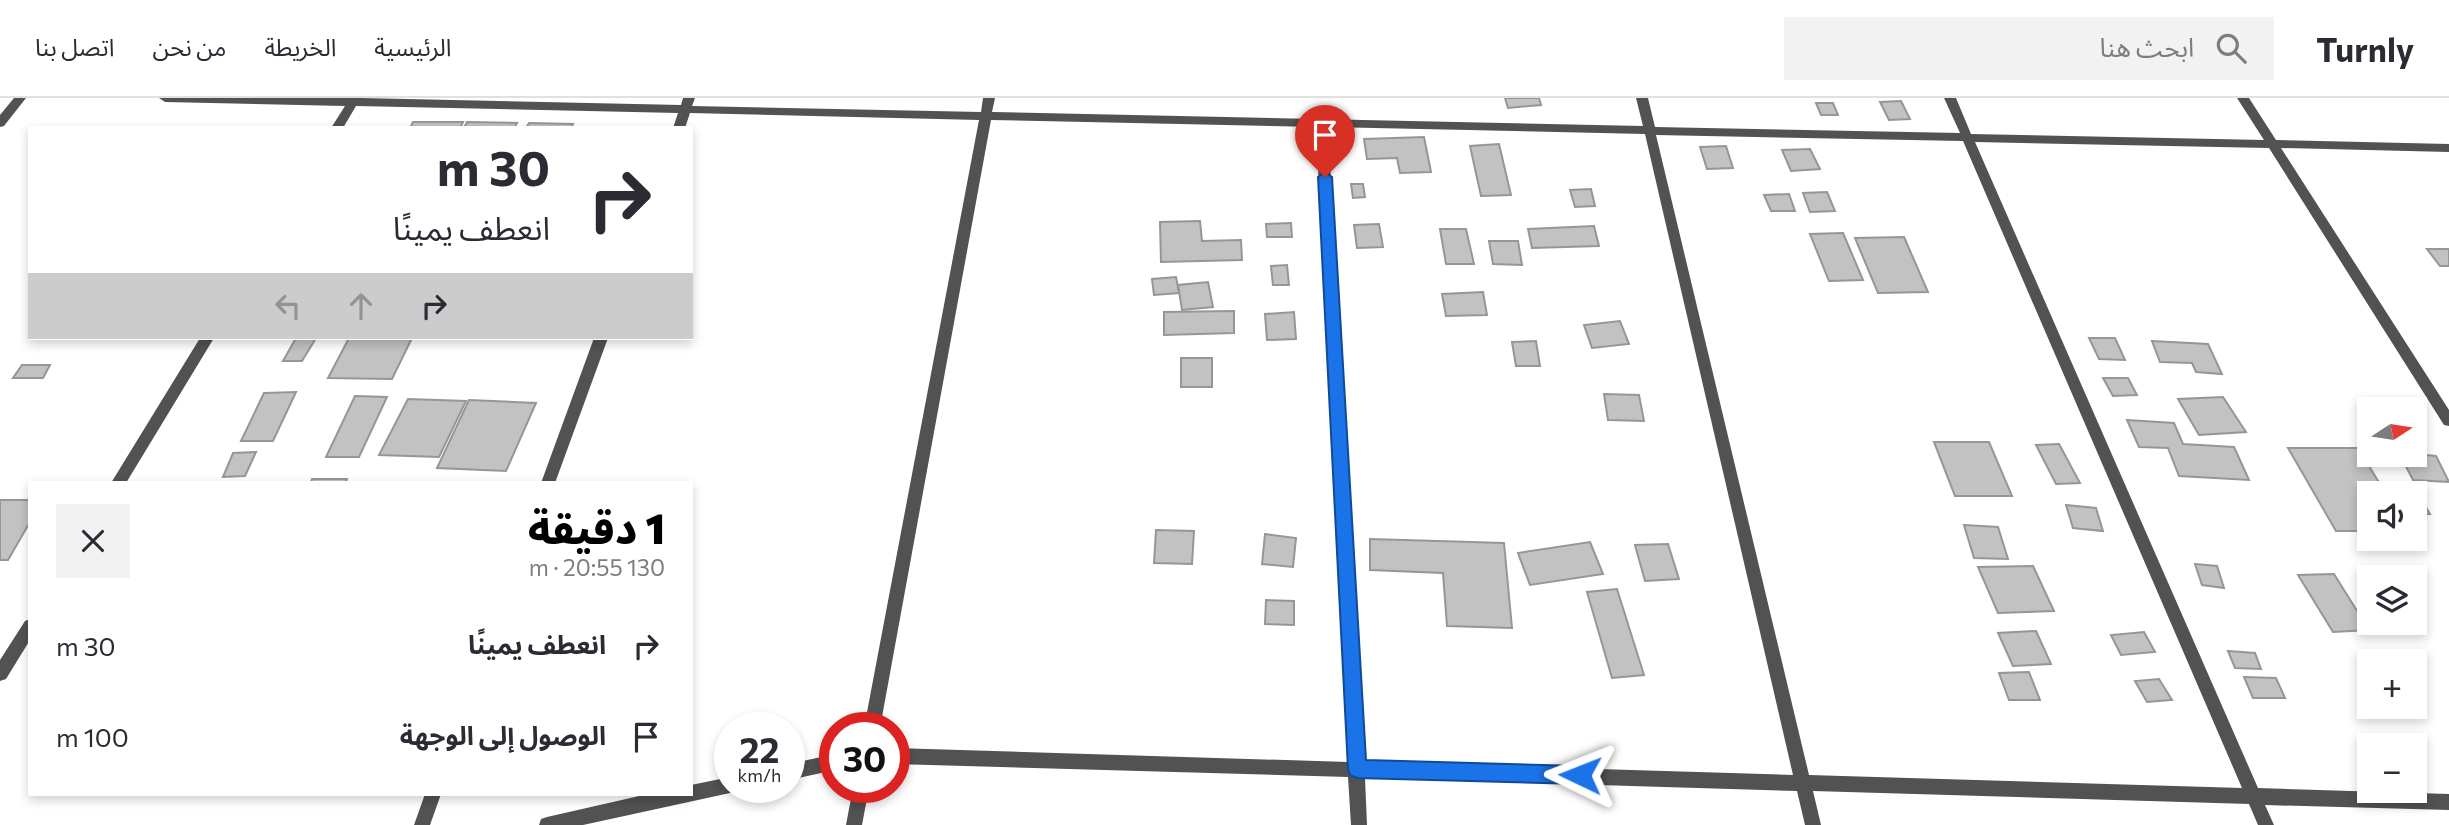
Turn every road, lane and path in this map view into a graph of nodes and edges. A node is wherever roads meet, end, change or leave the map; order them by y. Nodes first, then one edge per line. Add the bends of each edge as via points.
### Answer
1 (20, 98) edge
2 (165, 98) edge
3 (989, 98) edge
4 (1642, 98) edge
5 (1950, 98) edge
6 (2243, 98) edge
7 (354, 100) edge
8 (687, 104) edge
9 (986, 116) junction
10 (0, 123) edge
11 (1322, 123) junction
12 (338, 126) edge
13 (680, 126) edge
14 (1651, 130) junction
15 (1969, 137) junction
16 (2274, 144) junction
17 (2449, 148) edge
18 (206, 340) edge
19 (600, 340) edge
20 (2449, 421) edge
21 (119, 481) edge
22 (549, 481) edge
23 (28, 629) edge
24 (0, 674) edge
25 (875, 712) edge
26 (910, 756) edge
27 (1357, 769) junction
28 (1802, 781) junction
29 (714, 789) edge
30 (693, 793) edge
31 (432, 796) edge
32 (680, 796) edge
33 (2253, 796) junction
34 (2449, 802) edge
35 (858, 803) edge
36 (422, 825) edge
37 (547, 825) edge
38 (854, 825) edge
39 (1359, 825) edge
40 (1813, 825) edge
41 (2266, 825) edge

1 - 10 street
2 - 7 street
3 - 9 street
4 - 14 street
5 - 15 street
6 - 16 street
7 - 8 street
7 - 12 street
8 - 9 street
8 - 13 street
9 - 11 street
9 - 25 street
11 - 14 street
11 - 27 street
14 - 15 street
14 - 28 street
15 - 16 street
15 - 33 street
16 - 17 street
16 - 20 street
18 - 21 street
19 - 22 street
23 - 24 street
26 - 27 street
27 - 28 street
27 - 39 street
28 - 33 street
28 - 40 street
29 - 30 street
31 - 36 street
32 - 37 street
33 - 34 street
33 - 41 street
35 - 38 street

